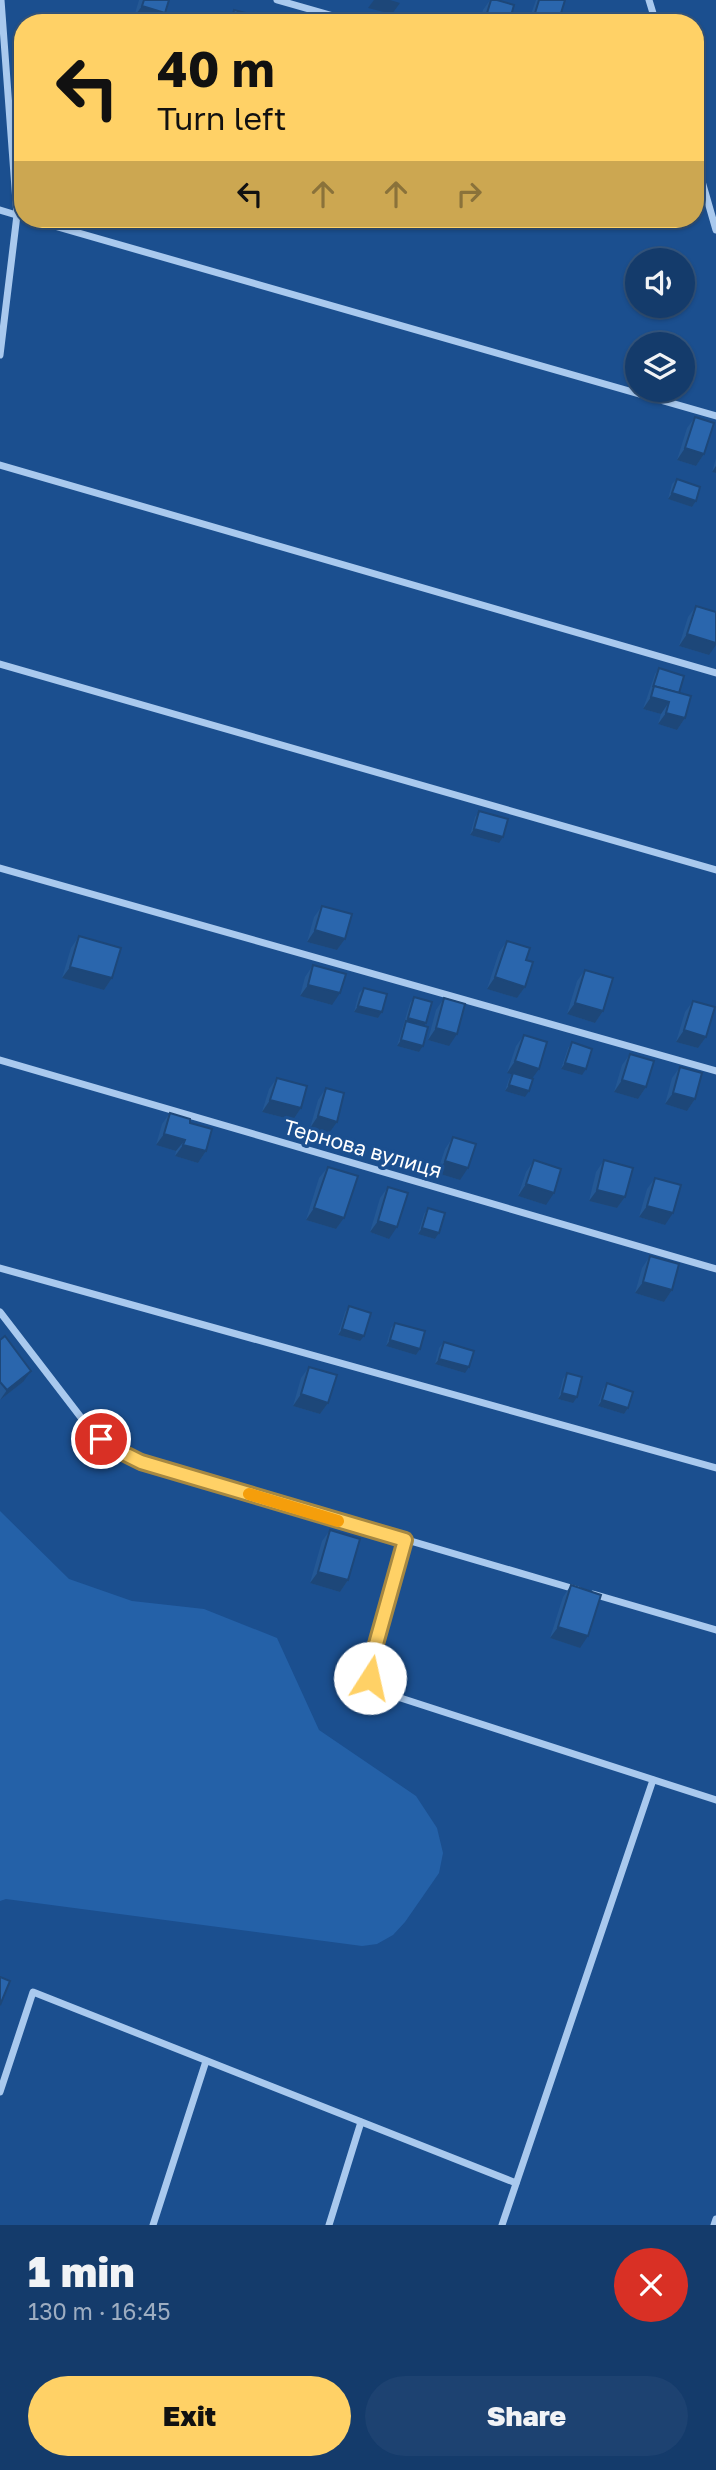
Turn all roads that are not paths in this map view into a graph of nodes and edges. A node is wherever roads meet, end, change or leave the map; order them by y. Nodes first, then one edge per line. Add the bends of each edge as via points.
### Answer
1 (1, 0) edge
2 (276, 0) edge
3 (326, 14) edge
4 (14, 148) edge
5 (704, 188) edge
6 (18, 228) edge
7 (61, 228) edge
8 (716, 230) edge
9 (0, 355) edge
10 (716, 416) edge
11 (0, 465) edge
12 (0, 664) edge
13 (716, 673) edge
14 (0, 868) edge
15 (716, 870) edge
16 (0, 1060) edge
17 (716, 1071) edge
18 (0, 1268) edge
19 (716, 1269) edge
20 (0, 1312) edge
21 (716, 1468) edge
22 (405, 1540) junction
23 (716, 1630) edge
24 (653, 1780) junction
25 (716, 1800) edge
26 (206, 2061) junction
27 (0, 2092) edge
28 (361, 2122) junction
29 (516, 2183) junction
30 (716, 2219) edge
31 (153, 2225) edge
32 (329, 2225) edge
33 (502, 2225) edge
34 (714, 2225) edge

1 - 4 street
2 - 3 street
5 - 8 street
6 - 9 street
7 - 10 street
11 - 13 street
12 - 15 street
14 - 17 street
16 - 19 street, Тернова вулиця
18 - 21 street
20 - 22 street via 86,1424 119,1451 141,1462
22 - 23 street
22 - 24 street via 369,1669 379,1690
24 - 25 street
24 - 29 street
26 - 27 street via 33,1992
26 - 28 street
26 - 31 street
28 - 29 street
28 - 32 street
29 - 33 street
30 - 34 street

